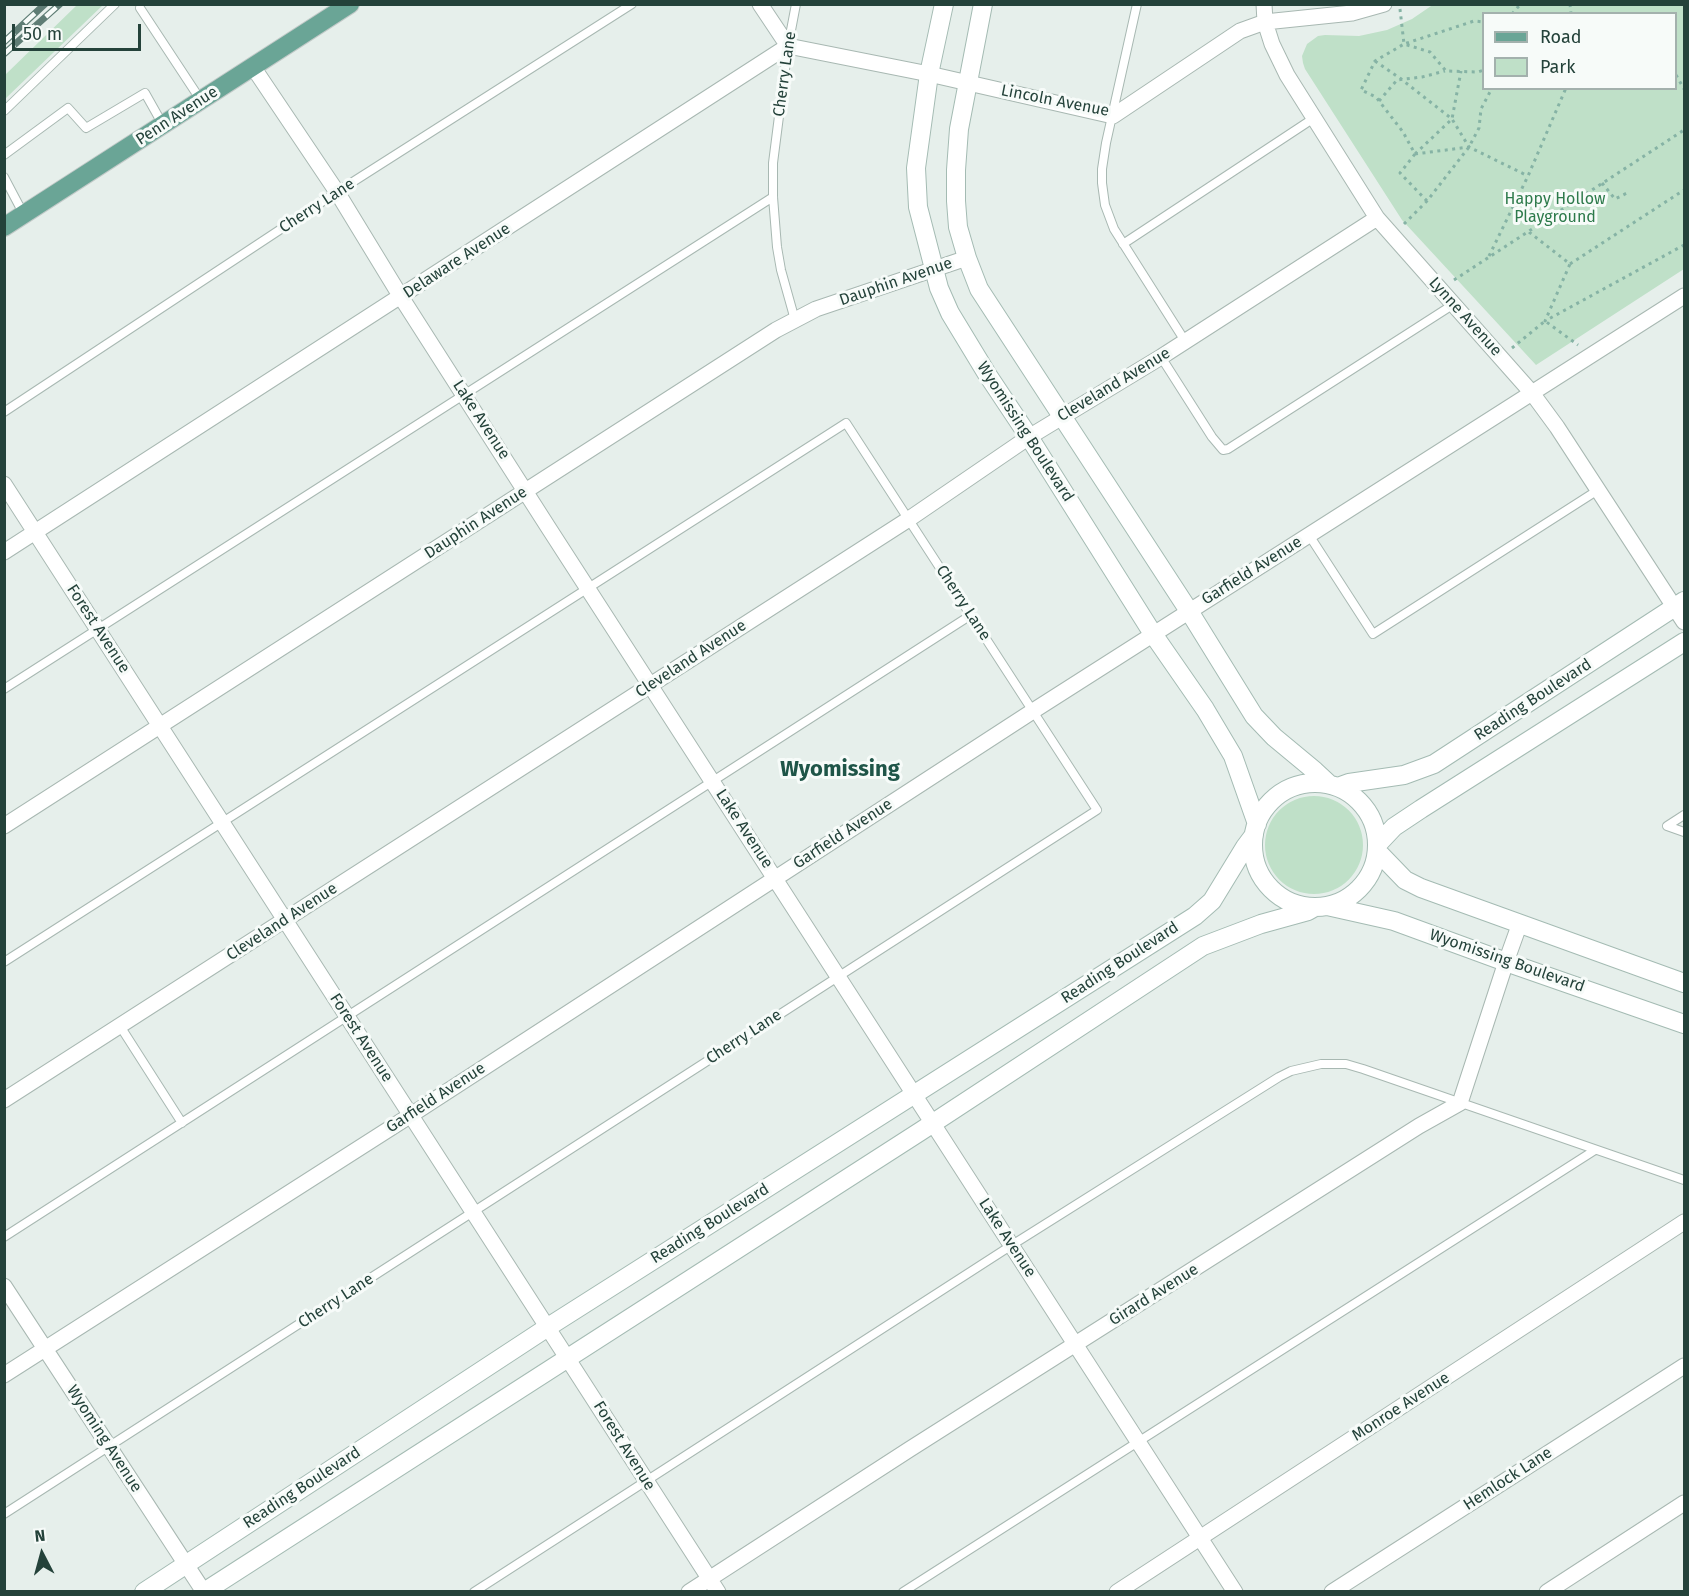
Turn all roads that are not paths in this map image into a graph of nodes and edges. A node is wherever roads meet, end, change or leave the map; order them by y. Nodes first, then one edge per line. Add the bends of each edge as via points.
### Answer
1 (114, 4) edge
2 (350, 4) edge
3 (632, 4) edge
4 (760, 4) edge
5 (796, 4) edge
6 (944, 4) edge
7 (983, 4) edge
8 (1137, 4) edge
9 (1264, 4) edge
10 (1384, 4) edge
11 (141, 8) dead end
12 (1265, 22) junction
13 (788, 46) junction
14 (253, 67) junction
15 (929, 74) junction
16 (966, 83) junction
17 (201, 100) junction
18 (4, 111) edge
19 (1113, 116) junction
20 (1314, 118) junction
21 (163, 125) junction
22 (4, 155) edge
23 (4, 177) edge
24 (338, 192) junction
25 (773, 197) junction
26 (24, 214) junction
27 (1377, 218) junction
28 (4, 227) edge
29 (1123, 244) junction
30 (967, 258) junction
31 (934, 269) junction
32 (1684, 296) edge
33 (401, 297) junction
34 (1454, 304) junction
35 (795, 320) junction
36 (1185, 341) junction
37 (1161, 357) junction
38 (1532, 393) junction
39 (464, 394) junction
40 (4, 412) edge
41 (1061, 417) junction
42 (1029, 437) junction
43 (4, 484) edge
44 (1598, 490) junction
45 (526, 491) junction
46 (909, 519) junction
47 (36, 532) junction
48 (1309, 535) junction
49 (4, 552) edge
50 (588, 588) junction
51 (1681, 610) edge
52 (1189, 611) junction
53 (971, 615) junction
54 (99, 629) junction
55 (1153, 634) junction
56 (1684, 642) edge
57 (651, 685) junction
58 (4, 689) edge
59 (1033, 711) junction
60 (161, 726) junction
61 (713, 782) junction
62 (1333, 786) junction
63 (1684, 815) edge
64 (223, 823) junction
65 (4, 826) edge
66 (1255, 830) junction
67 (1684, 832) edge
68 (1378, 848) junction
69 (776, 877) junction
70 (1321, 906) junction
71 (286, 920) junction
72 (1520, 924) junction
73 (4, 962) edge
74 (1506, 962) junction
75 (839, 976) junction
76 (1684, 983) edge
77 (347, 1016) junction
78 (1684, 1024) edge
79 (120, 1026) junction
80 (914, 1095) junction
81 (4, 1100) edge
82 (1460, 1103) junction
83 (411, 1115) junction
84 (182, 1123) junction
85 (932, 1123) junction
86 (1594, 1150) junction
87 (1684, 1180) edge
88 (473, 1213) junction
89 (1684, 1222) edge
90 (4, 1237) edge
91 (1012, 1245) junction
92 (4, 1286) edge
93 (548, 1327) junction
94 (1076, 1344) junction
95 (45, 1349) junction
96 (568, 1358) junction
97 (1684, 1366) edge
98 (4, 1375) edge
99 (1138, 1441) junction
100 (108, 1447) junction
101 (646, 1481) junction
102 (1684, 1503) edge
103 (4, 1514) edge
104 (1201, 1538) junction
105 (186, 1564) junction
106 (714, 1585) edge
107 (144, 1592) edge
108 (204, 1592) edge
109 (474, 1592) edge
110 (689, 1592) edge
111 (903, 1592) edge
112 (1117, 1592) edge
113 (1235, 1592) edge
114 (1332, 1592) edge
115 (1547, 1592) edge

1 - 18 lane
2 - 14 main road, Penn Avenue
3 - 24 lane, Cherry Lane
4 - 13 street
5 - 13 lane, Cherry Lane
6 - 15 street, Wyomissing Boulevard
7 - 16 street
8 - 19 lane
9 - 12 street, Lynne Avenue
10 - 12 street, Lincoln Avenue via 1352,13
11 - 17 lane
12 - 19 street, Lincoln Avenue via 1240,31
12 - 20 street, Lynne Avenue via 1287,75
13 - 15 street
13 - 25 lane, Cherry Lane via 773,163
13 - 33 street, Delaware Avenue
14 - 17 main road, Penn Avenue
14 - 24 street, Lake Avenue
15 - 16 street, Lincoln Avenue
15 - 31 street, Wyomissing Boulevard via 916,168 918,207
16 - 19 street, Lincoln Avenue
16 - 30 street via 958,129 956,181 958,227
17 - 21 main road, Penn Avenue
19 - 29 lane via 1102,183 1108,214
20 - 27 street, Lynne Avenue
20 - 29 lane
21 - 22 lane via 145,93 86,128 68,108
21 - 26 main road, Penn Avenue
23 - 26 lane
24 - 33 street, Lake Avenue
24 - 40 lane, Cherry Lane
25 - 35 lane, Cherry Lane via 781,270
25 - 39 lane
26 - 28 main road, Penn Avenue
27 - 34 street, Lynne Avenue
27 - 36 street, Cleveland Avenue
29 - 36 lane
30 - 31 street, Dauphin Avenue
30 - 41 street via 979,290
31 - 35 street, Dauphin Avenue via 816,309
31 - 42 street, Wyomissing Boulevard via 950,313
32 - 38 street, Garfield Avenue
33 - 39 street, Lake Avenue
33 - 47 street, Delaware Avenue
34 - 37 lane via 1223,450
34 - 38 street, Lynne Avenue
35 - 45 street, Dauphin Avenue
36 - 37 street, Cleveland Avenue
37 - 41 street, Cleveland Avenue
38 - 44 street, Lynne Avenue
38 - 48 street, Garfield Avenue
39 - 45 street, Lake Avenue
39 - 54 lane
41 - 42 street, Cleveland Avenue
41 - 52 street
42 - 46 street, Cleveland Avenue
42 - 55 street, Wyomissing Boulevard
43 - 47 street, Forest Avenue
44 - 48 lane via 1372,634
44 - 51 street, Lynne Avenue
45 - 50 street, Lake Avenue
45 - 60 street, Dauphin Avenue
46 - 50 lane, Cherry Lane via 846,423
46 - 53 lane, Cherry Lane
46 - 57 street, Cleveland Avenue
47 - 49 street, Delaware Avenue
47 - 54 street, Forest Avenue
48 - 52 street, Garfield Avenue
50 - 57 street, Lake Avenue
50 - 64 lane
51 - 62 street, Reading Boulevard via 1434,764 1404,775
52 - 55 street, Garfield Avenue
52 - 62 street via 1254,716
53 - 59 lane, Cherry Lane
53 - 61 lane
54 - 58 lane
54 - 60 street, Forest Avenue
55 - 59 street, Garfield Avenue
55 - 66 street, Wyomissing Boulevard via 1233,756
56 - 68 street, Reading Boulevard via 1394,827
57 - 61 street, Lake Avenue
57 - 71 street, Cleveland Avenue
59 - 69 street, Garfield Avenue
59 - 75 lane, Cherry Lane via 1097,810
60 - 64 street, Forest Avenue
60 - 65 street, Dauphin Avenue
61 - 69 street, Lake Avenue
61 - 77 lane
62 - 66 street via 1302,784 1285,791 1260,816
62 - 68 street via 1364,806 1376,828
63 - 67 lane via 1667,826
64 - 71 street, Forest Avenue
64 - 73 lane
66 - 70 street via 1256,865 1268,885 1299,905
66 - 80 street, Reading Boulevard via 1212,902 1195,916
68 - 70 street via 1364,884 1352,896
68 - 72 street via 1399,874 1421,888
69 - 75 street, Lake Avenue
69 - 83 street, Garfield Avenue
70 - 74 street, Wyomissing Boulevard via 1394,921
70 - 85 street, Reading Boulevard via 1203,946
71 - 77 street, Forest Avenue
71 - 79 street, Cleveland Avenue
72 - 74 street
72 - 76 street
74 - 78 street, Wyomissing Boulevard
74 - 82 street
75 - 80 street, Lake Avenue
75 - 88 lane, Cherry Lane
77 - 83 street, Forest Avenue
77 - 84 lane
79 - 81 street, Cleveland Avenue
79 - 84 lane
80 - 85 street, Lake Avenue
80 - 93 street, Reading Boulevard
82 - 86 lane
82 - 91 lane via 1346,1065 1321,1064 1291,1071
82 - 94 street, Girard Avenue
83 - 88 street, Forest Avenue
83 - 95 street, Garfield Avenue
84 - 90 lane
85 - 91 street, Lake Avenue
85 - 96 street, Reading Boulevard
86 - 87 lane
86 - 99 lane
88 - 93 street, Forest Avenue
88 - 100 lane, Cherry Lane
89 - 104 street, Monroe Avenue
91 - 94 street, Lake Avenue
91 - 101 lane
92 - 95 street, Wyoming Avenue
93 - 96 street, Forest Avenue
93 - 105 street, Reading Boulevard
94 - 99 street, Lake Avenue
94 - 106 street, Girard Avenue
95 - 98 street, Garfield Avenue
95 - 100 street, Wyoming Avenue
96 - 101 street, Forest Avenue
96 - 108 street, Reading Boulevard
97 - 114 street, Hemlock Lane
99 - 104 street, Lake Avenue
99 - 111 lane
100 - 103 lane, Cherry Lane
100 - 105 street, Wyoming Avenue
101 - 106 street, Forest Avenue
101 - 109 lane
102 - 115 street
104 - 112 street, Monroe Avenue
104 - 113 street, Lake Avenue
105 - 107 street, Reading Boulevard
105 - 108 street, Wyoming Avenue
106 - 110 street, Girard Avenue

